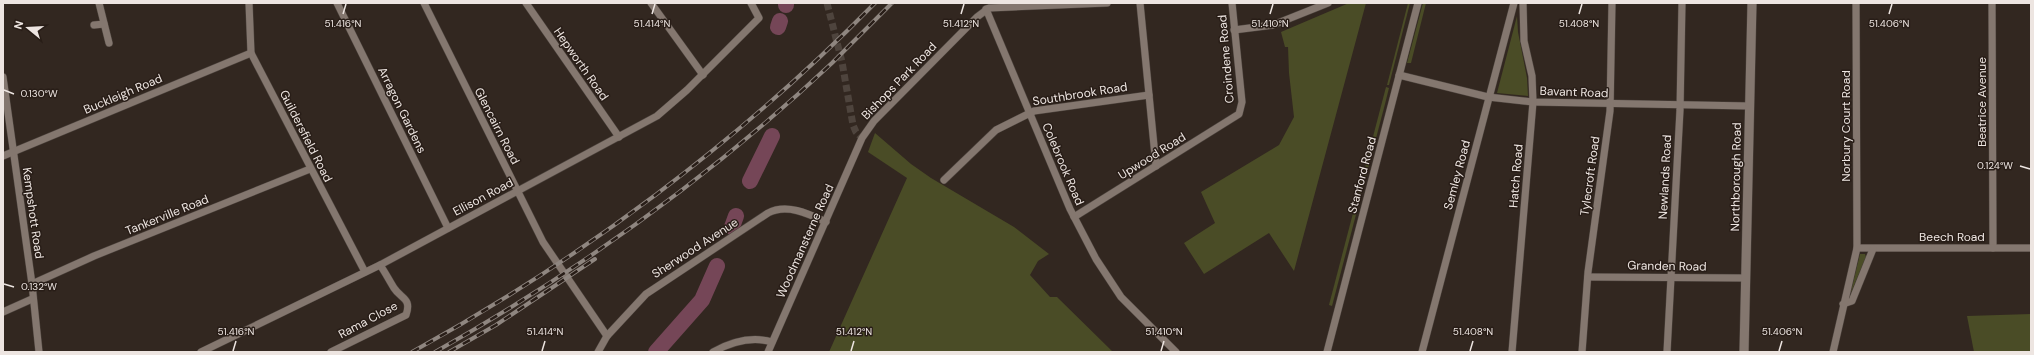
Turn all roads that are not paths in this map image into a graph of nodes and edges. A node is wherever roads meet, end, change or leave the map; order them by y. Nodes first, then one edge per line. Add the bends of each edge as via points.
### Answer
1 (99, 3) edge
2 (249, 3) edge
3 (337, 3) edge
4 (424, 3) edge
5 (526, 3) edge
6 (651, 3) edge
7 (751, 3) edge
8 (1100, 3) edge
9 (1107, 3) edge
10 (1140, 3) edge
11 (1232, 3) edge
12 (1328, 3) edge
13 (1418, 3) edge
14 (1514, 3) edge
15 (1523, 3) edge
16 (1612, 3) edge
17 (1682, 3) edge
18 (1752, 3) edge
19 (1856, 3) edge
20 (1992, 3) edge
21 (986, 9) junction
22 (104, 24) junction
23 (94, 25) dead end
24 (1234, 30) junction
25 (109, 43) dead end
26 (251, 53) junction
27 (703, 75) junction
28 (1399, 75) junction
29 (3, 77) edge
30 (1149, 95) junction
31 (1488, 97) junction
32 (1533, 102) junction
33 (1610, 104) junction
34 (1680, 105) junction
35 (1750, 106) junction
36 (1241, 112) joint
37 (1030, 113) junction
38 (619, 137) junction
39 (862, 138) joint
40 (14, 152) junction
41 (3, 156) edge
42 (1156, 166) junction
43 (310, 169) junction
44 (944, 180) dead end
45 (518, 191) junction
46 (1074, 217) junction
47 (826, 222) junction
48 (448, 228) junction
49 (1857, 248) junction
50 (1873, 248) junction
51 (1994, 248) junction
52 (2031, 248) edge
53 (380, 265) junction
54 (365, 272) junction
55 (1588, 276) junction
56 (1671, 277) junction
57 (1746, 278) junction
58 (32, 284) junction
59 (32, 299) junction
60 (1844, 304) junction
61 (3, 312) edge
62 (607, 336) junction
63 (772, 342) junction
64 (39, 352) edge
65 (201, 352) edge
66 (331, 352) edge
67 (598, 352) edge
68 (713, 352) edge
69 (768, 352) edge
70 (1176, 352) edge
71 (1327, 352) edge
72 (1422, 352) edge
73 (1512, 352) edge
74 (1582, 352) edge
75 (1667, 352) edge
76 (1744, 352) edge
77 (1832, 352) edge

1 - 22 street
2 - 26 street, Guildersfield Road
3 - 48 street, Arragon Gardens
4 - 45 street, Glencairn Road
5 - 38 street, Hepworth Road
6 - 27 street
7 - 27 street, Ellison Road via 759,18
8 - 9 street
8 - 21 street via 997,6
10 - 30 street
11 - 24 street, Croindene Road
12 - 24 street via 1273,25
13 - 28 street, Stanford Road
14 - 31 street, Semley Road
15 - 32 street, Hatch Road via 1524,46 1531,72
16 - 33 street, Tylecroft Road
17 - 34 street, Newlands Road
18 - 35 street, Northborough Road
19 - 49 street, Norbury Court Road
20 - 51 street, Beatrice Avenue
21 - 37 street, Colebrook Road
21 - 39 street, Bishops Park Road via 874,121
22 - 23 street
22 - 25 street
24 - 36 street, Croindene Road
26 - 40 street, Buckleigh Road
26 - 43 street, Guildersfield Road
27 - 38 street, Ellison Road via 657,116
28 - 31 street, Bavant Road
28 - 71 street, Stanford Road
29 - 40 street, Kempshott Road
30 - 37 street, Southbrook Road
30 - 42 street
31 - 32 street, Bavant Road
31 - 72 street, Semley Road
32 - 33 street, Bavant Road
32 - 73 street, Hatch Road
33 - 34 street, Bavant Road
33 - 55 street, Tylecroft Road
34 - 35 street, Bavant Road
34 - 56 street, Newlands Road
35 - 57 street, Northborough Road
36 - 42 street, Upwood Road
37 - 44 street, Southbrook Road via 996,130
37 - 46 street, Colebrook Road
38 - 45 street, Ellison Road
39 - 47 street, Woodmansterne Road
40 - 41 street, Buckleigh Road
40 - 58 street, Kempshott Road
42 - 46 street, Upwood Road
43 - 54 street, Guildersfield Road
43 - 58 street, Tankerville Road via 94,256
45 - 48 street, Ellison Road
45 - 62 street, Glencairn Road via 543,242
46 - 70 street, Colebrook Road via 1096,260 1116,291
47 - 62 street, Sherwood Avenue via 794,210 775,209 646,294
47 - 63 street, Woodmansterne Road
48 - 53 street, Ellison Road
49 - 50 street
49 - 60 street, Norbury Court Road
50 - 51 street, Beech Road
50 - 60 street, Norbury Court Road via 1852,301
51 - 52 street, Beech Road
53 - 54 street, Ellison Road
53 - 66 street, Rama Close via 395,289 405,298 408,304 406,315
54 - 65 street, Ellison Road
55 - 56 street, Granden Road
55 - 74 street, Tylecroft Road
56 - 57 street, Granden Road
56 - 75 street, Newlands Road
57 - 76 street, Northborough Road
58 - 59 street, Kempshott Road
59 - 61 street
59 - 64 street, Kempshott Road
60 - 77 street, Norbury Court Road
62 - 67 street, Sherwood Avenue
63 - 68 street via 760,339 745,340
63 - 69 street, Woodmansterne Road

